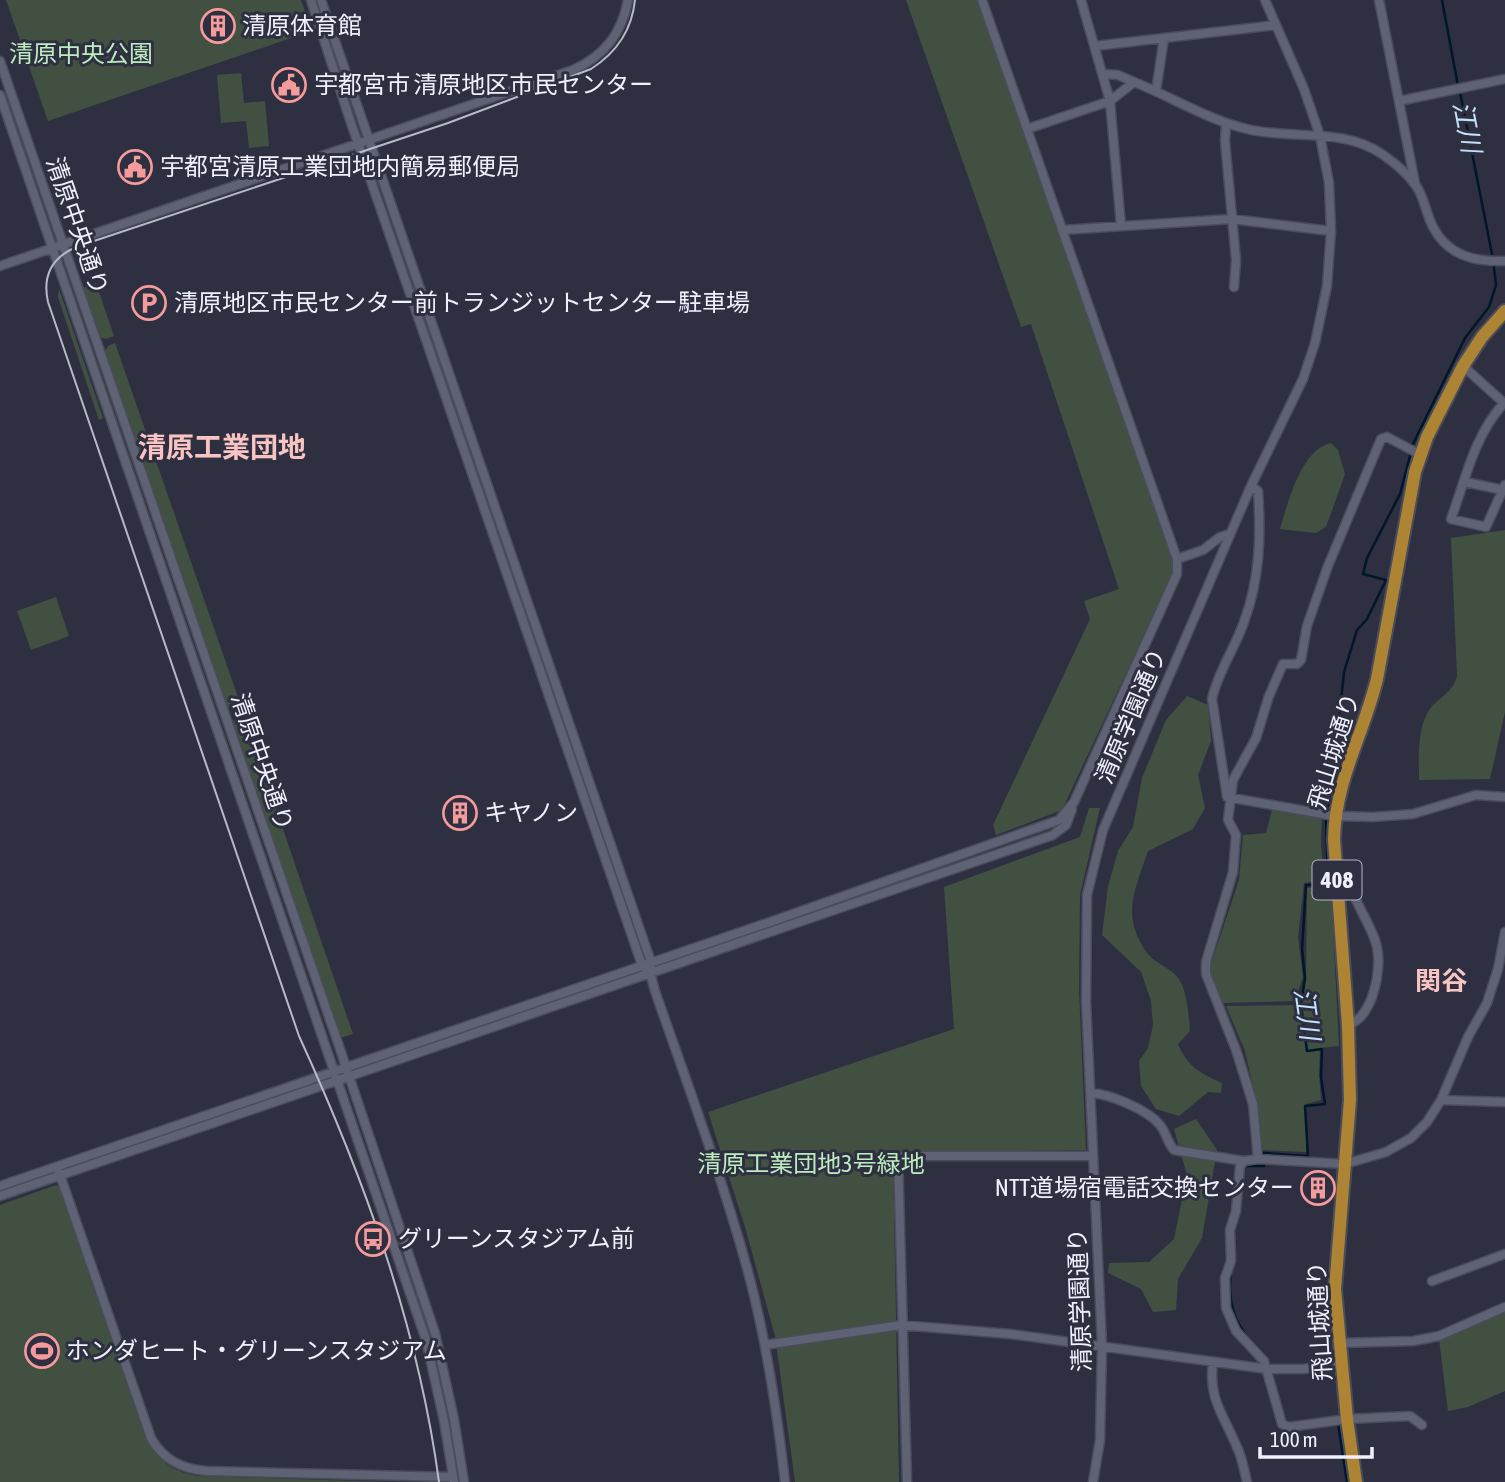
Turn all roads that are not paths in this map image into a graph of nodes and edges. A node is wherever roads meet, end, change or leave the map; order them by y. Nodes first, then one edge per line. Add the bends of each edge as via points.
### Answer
1 (311, 0) edge
2 (321, 0) edge
3 (628, 0) edge
4 (982, 0) edge
5 (1081, 0) edge
6 (1265, 0) edge
7 (1379, 0) edge
8 (1276, 25) junction
9 (1164, 38) junction
10 (1095, 46) junction
11 (0, 61) edge
12 (1104, 74) junction
13 (1505, 79) edge
14 (1134, 82) junction
15 (1156, 90) junction
16 (0, 95) edge
17 (1110, 101) junction
18 (1399, 101) junction
19 (1226, 124) junction
20 (1027, 129) junction
21 (1320, 136) junction
22 (370, 140) junction
23 (358, 144) junction
24 (1416, 186) junction
25 (1232, 219) junction
26 (1121, 226) junction
27 (1062, 230) junction
28 (1331, 231) junction
29 (63, 244) junction
30 (53, 248) junction
31 (1505, 261) edge
32 (0, 267) edge
33 (1234, 287) dead end
34 (1505, 311) edge
35 (1463, 366) junction
36 (1504, 404) edge
37 (1421, 456) junction
38 (1465, 482) junction
39 (1251, 486) junction
40 (1504, 487) edge
41 (1230, 534) junction
42 (1177, 559) junction
43 (1505, 797) edge
44 (1232, 800) junction
45 (1073, 802) junction
46 (1334, 816) junction
47 (1336, 876) junction
48 (1505, 932) edge
49 (647, 964) junction
50 (650, 972) junction
51 (1348, 1025) junction
52 (346, 1066) junction
53 (334, 1070) junction
54 (349, 1077) junction
55 (337, 1081) junction
56 (1091, 1093) junction
57 (1441, 1100) junction
58 (1505, 1102) edge
59 (1093, 1156) junction
60 (1258, 1159) junction
61 (1244, 1161) junction
62 (1345, 1164) junction
63 (57, 1166) junction
64 (60, 1176) junction
65 (0, 1185) edge
66 (0, 1196) edge
67 (1505, 1254) edge
68 (1432, 1281) dead end
69 (1505, 1307) edge
70 (901, 1325) junction
71 (1339, 1343) junction
72 (765, 1345) junction
73 (1102, 1346) junction
74 (1213, 1362) junction
75 (1341, 1365) junction
76 (1267, 1369) junction
77 (1347, 1419) junction
78 (1422, 1425) dead end
79 (453, 1479) edge
80 (464, 1482) edge
81 (785, 1482) edge
82 (907, 1482) edge
83 (1093, 1482) edge
84 (1247, 1482) edge
85 (1356, 1482) edge

1 - 23 street
2 - 22 street
3 - 22 street via 614,40 585,64
4 - 20 street
5 - 10 street
6 - 8 street, 清原学園通り
7 - 18 street
8 - 9 street
8 - 21 street, 清原学園通り
9 - 10 street
9 - 15 street
10 - 12 street
11 - 29 street, 清原中央通り
12 - 14 street
12 - 17 street
13 - 18 street
14 - 15 street
14 - 17 street
15 - 19 street
16 - 30 street, 清原中央通り
17 - 20 street
17 - 26 street
18 - 24 street
19 - 21 street
19 - 25 street
20 - 27 street
21 - 24 street via 1361,143 1379,152
21 - 28 street, 清原学園通り via 1329,183
22 - 23 street
22 - 49 street
23 - 29 street
23 - 49 street
24 - 31 street via 1432,226 1455,251 1469,259
25 - 26 street
25 - 28 street
25 - 33 street
26 - 27 street
27 - 42 street
28 - 39 street, 清原学園通り via 1327,286 1315,343 1303,379
29 - 30 street
29 - 52 street, 清原中央通り
30 - 32 street
30 - 53 street, 清原中央通り
34 - 35 highway, 飛山城通り / 408
35 - 36 street
35 - 37 highway, 飛山城通り / 408
36 - 38 street via 1475,447
37 - 44 street via 1387,437 1381,439 1328,566 1307,626 1301,660 1283,664 1277,676 1256,738 1233,780
37 - 46 highway, 飛山城通り / 408 via 1406,512 1377,680
38 - 40 street
38 - 40 street via 1451,519 1486,527
39 - 41 street, 清原学園通り
39 - 44 street via 1258,491 1261,546 1245,620 1212,699 1225,794
41 - 42 street
41 - 56 street, 清原学園通り via 1103,830 1090,882 1086,1002
42 - 45 street via 1177,574
43 - 46 street via 1476,795 1413,814
44 - 46 street
44 - 60 street via 1228,820 1236,835 1233,872 1206,974 1253,1104
45 - 49 street via 1059,820
45 - 50 street via 1066,825 1052,835
46 - 47 highway, 飛山城通り / 408
47 - 51 highway, 飛山城通り / 408
47 - 51 street via 1350,887 1374,938 1378,962 1368,1006 1359,1020
48 - 57 street via 1487,1003
49 - 50 street
49 - 52 street
50 - 54 street
50 - 72 street via 736,1230
51 - 62 highway, 飛山城通り / 408 via 1350,1100
52 - 53 street
52 - 54 street, 清原中央通り
53 - 55 street, 清原中央通り
53 - 63 street
54 - 55 street
54 - 80 street, 清原中央通り via 435,1334
55 - 64 street
55 - 79 street, 清原中央通り via 426,1340
56 - 59 street, 清原学園通り
56 - 61 street via 1105,1094 1150,1116 1174,1150
57 - 58 street
57 - 62 street via 1411,1138 1386,1152
59 - 70 street via 898,1156
59 - 73 street, 清原学園通り
60 - 61 street
60 - 62 street
61 - 76 street via 1230,1230 1226,1308 1236,1331
62 - 71 highway, 飛山城通り / 408 via 1335,1268
63 - 64 street
63 - 65 street
64 - 66 street
64 - 79 street via 151,1438 167,1458 186,1468 207,1471
67 - 68 street
69 - 71 street via 1438,1336
70 - 72 street
70 - 73 street
70 - 82 street
71 - 75 highway, 飛山城通り / 408
72 - 81 street
73 - 74 street
73 - 83 street, 清原学園通り via 1100,1440
74 - 76 street
74 - 84 street via 1210,1380
75 - 76 street
75 - 77 highway, 飛山城通り / 408
76 - 77 street via 1282,1424 1289,1427
77 - 78 street via 1410,1416
77 - 85 highway, 飛山城通り / 408

